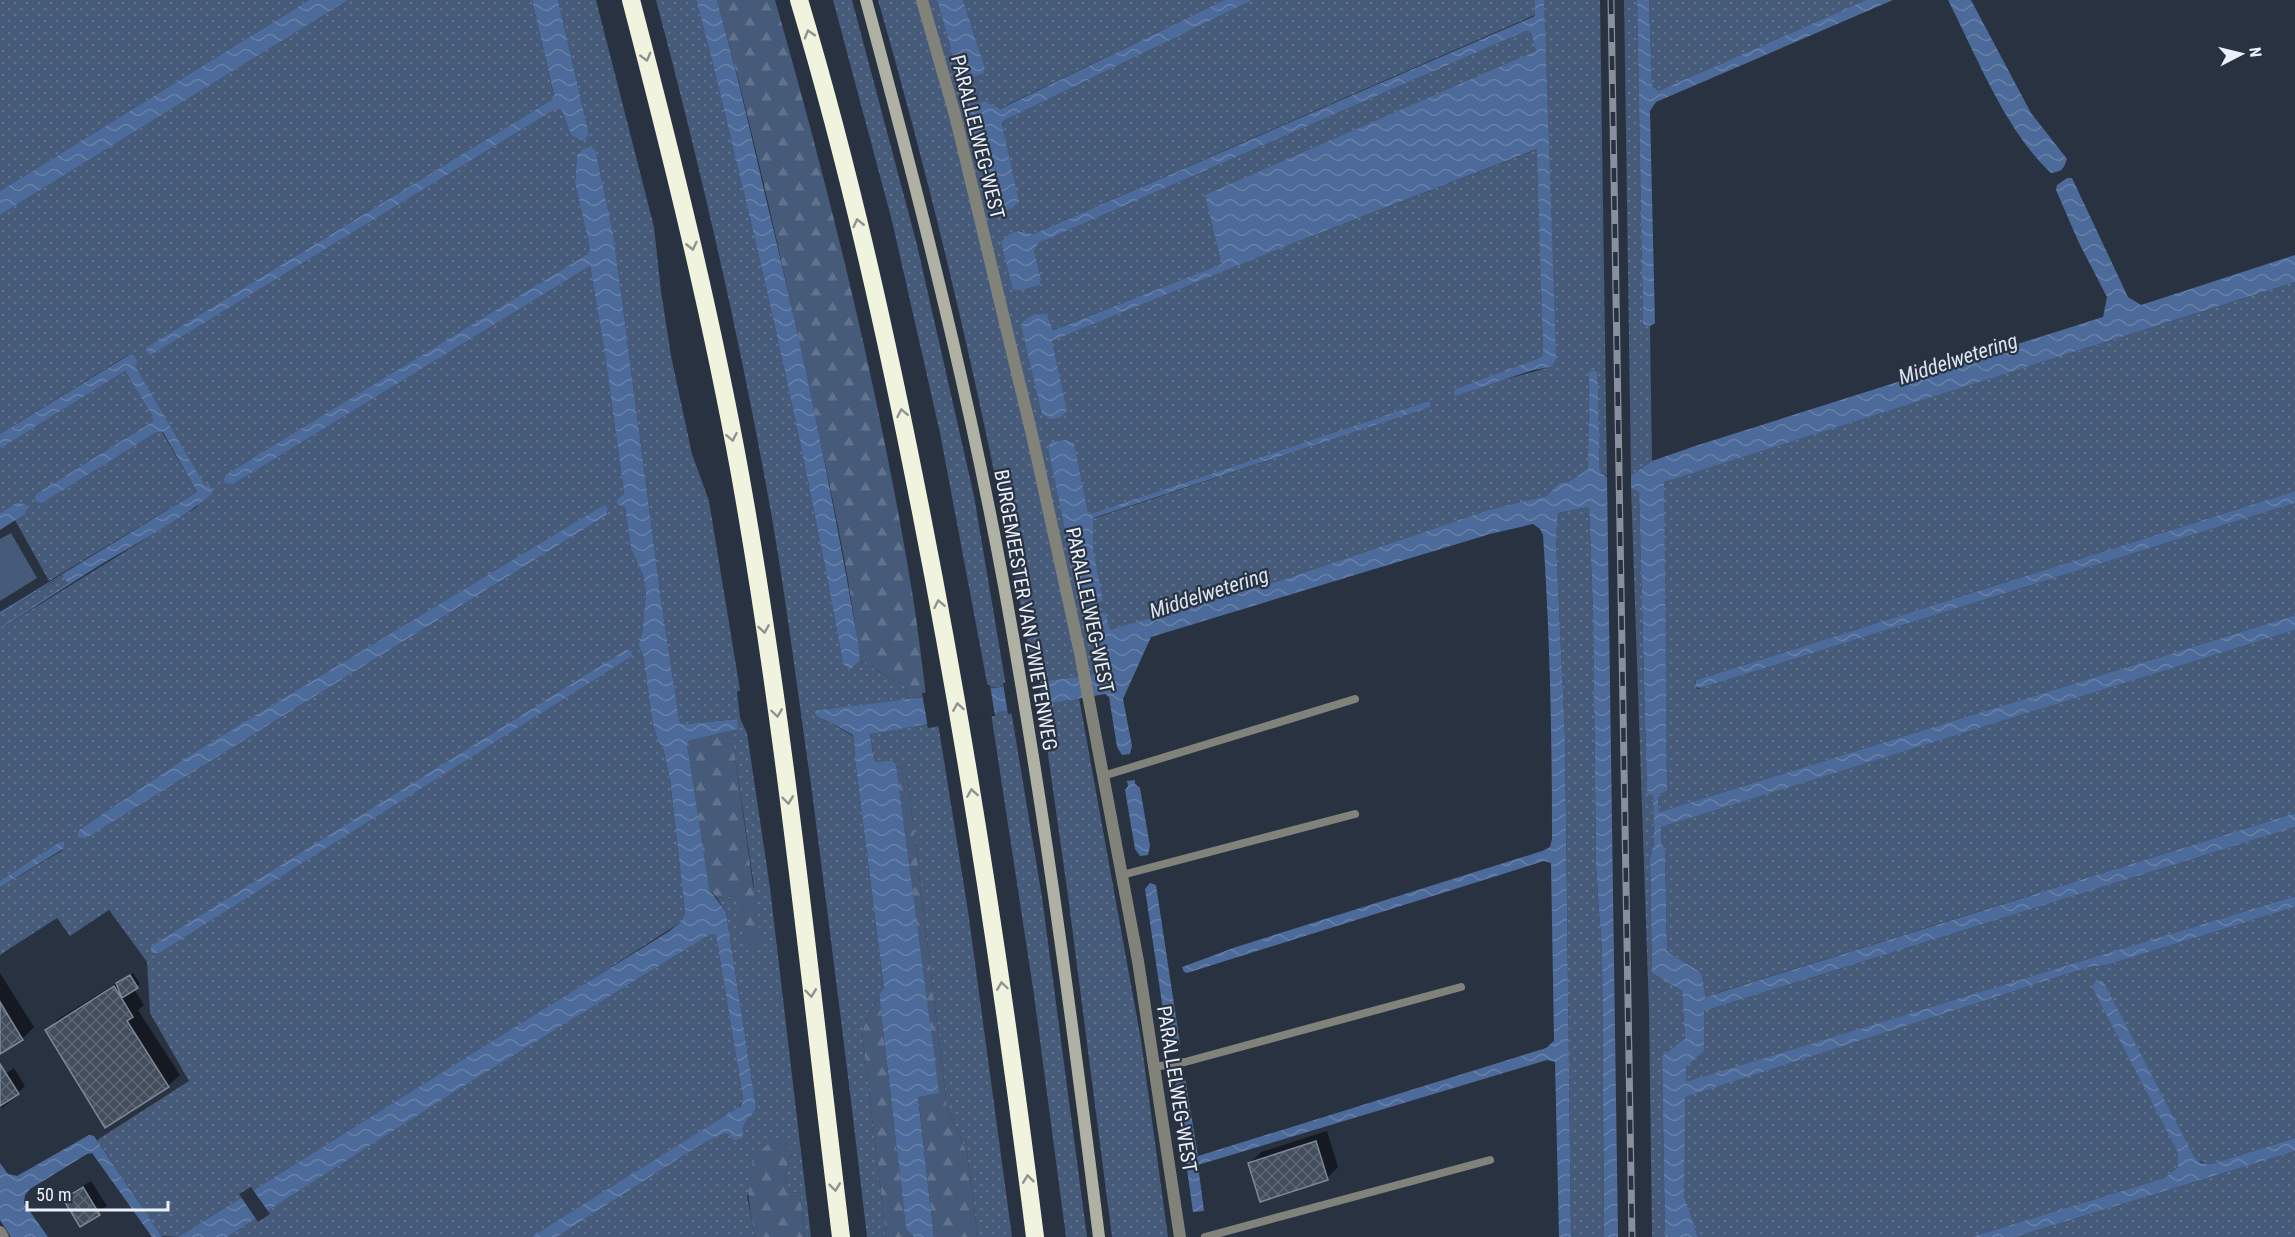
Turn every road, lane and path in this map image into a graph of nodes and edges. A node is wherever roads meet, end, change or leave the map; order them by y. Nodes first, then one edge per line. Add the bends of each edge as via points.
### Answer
1 (631, 0) edge
2 (799, 0) edge
3 (866, 0) edge
4 (922, 0) edge
5 (1355, 699) dead end
6 (1102, 776) junction
7 (1355, 814) dead end
8 (1122, 875) junction
9 (1461, 987) dead end
10 (1154, 1067) junction
11 (1490, 1160) dead end
12 (0, 1232) edge
13 (3, 1237) edge
14 (841, 1237) edge
15 (1035, 1237) edge
16 (1099, 1237) edge
17 (1180, 1237) edge
18 (1205, 1237) edge

1 -> 14 highway via 672,156 740,474 781,742
15 -> 2 highway via 996,943 950,662 893,372 829,99
3 - 16 main road, BURGEMEESTER VAN ZWIETENWEG via 948,316 1017,658
4 - 6 street, PARALLELWEG-WEST via 955,115 1032,435
5 - 6 lane
6 - 8 street, PARALLELWEG-WEST
7 - 8 lane
8 - 10 street, PARALLELWEG-WEST
9 - 10 lane
10 - 17 street, PARALLELWEG-WEST
11 - 18 lane
12 - 13 street

